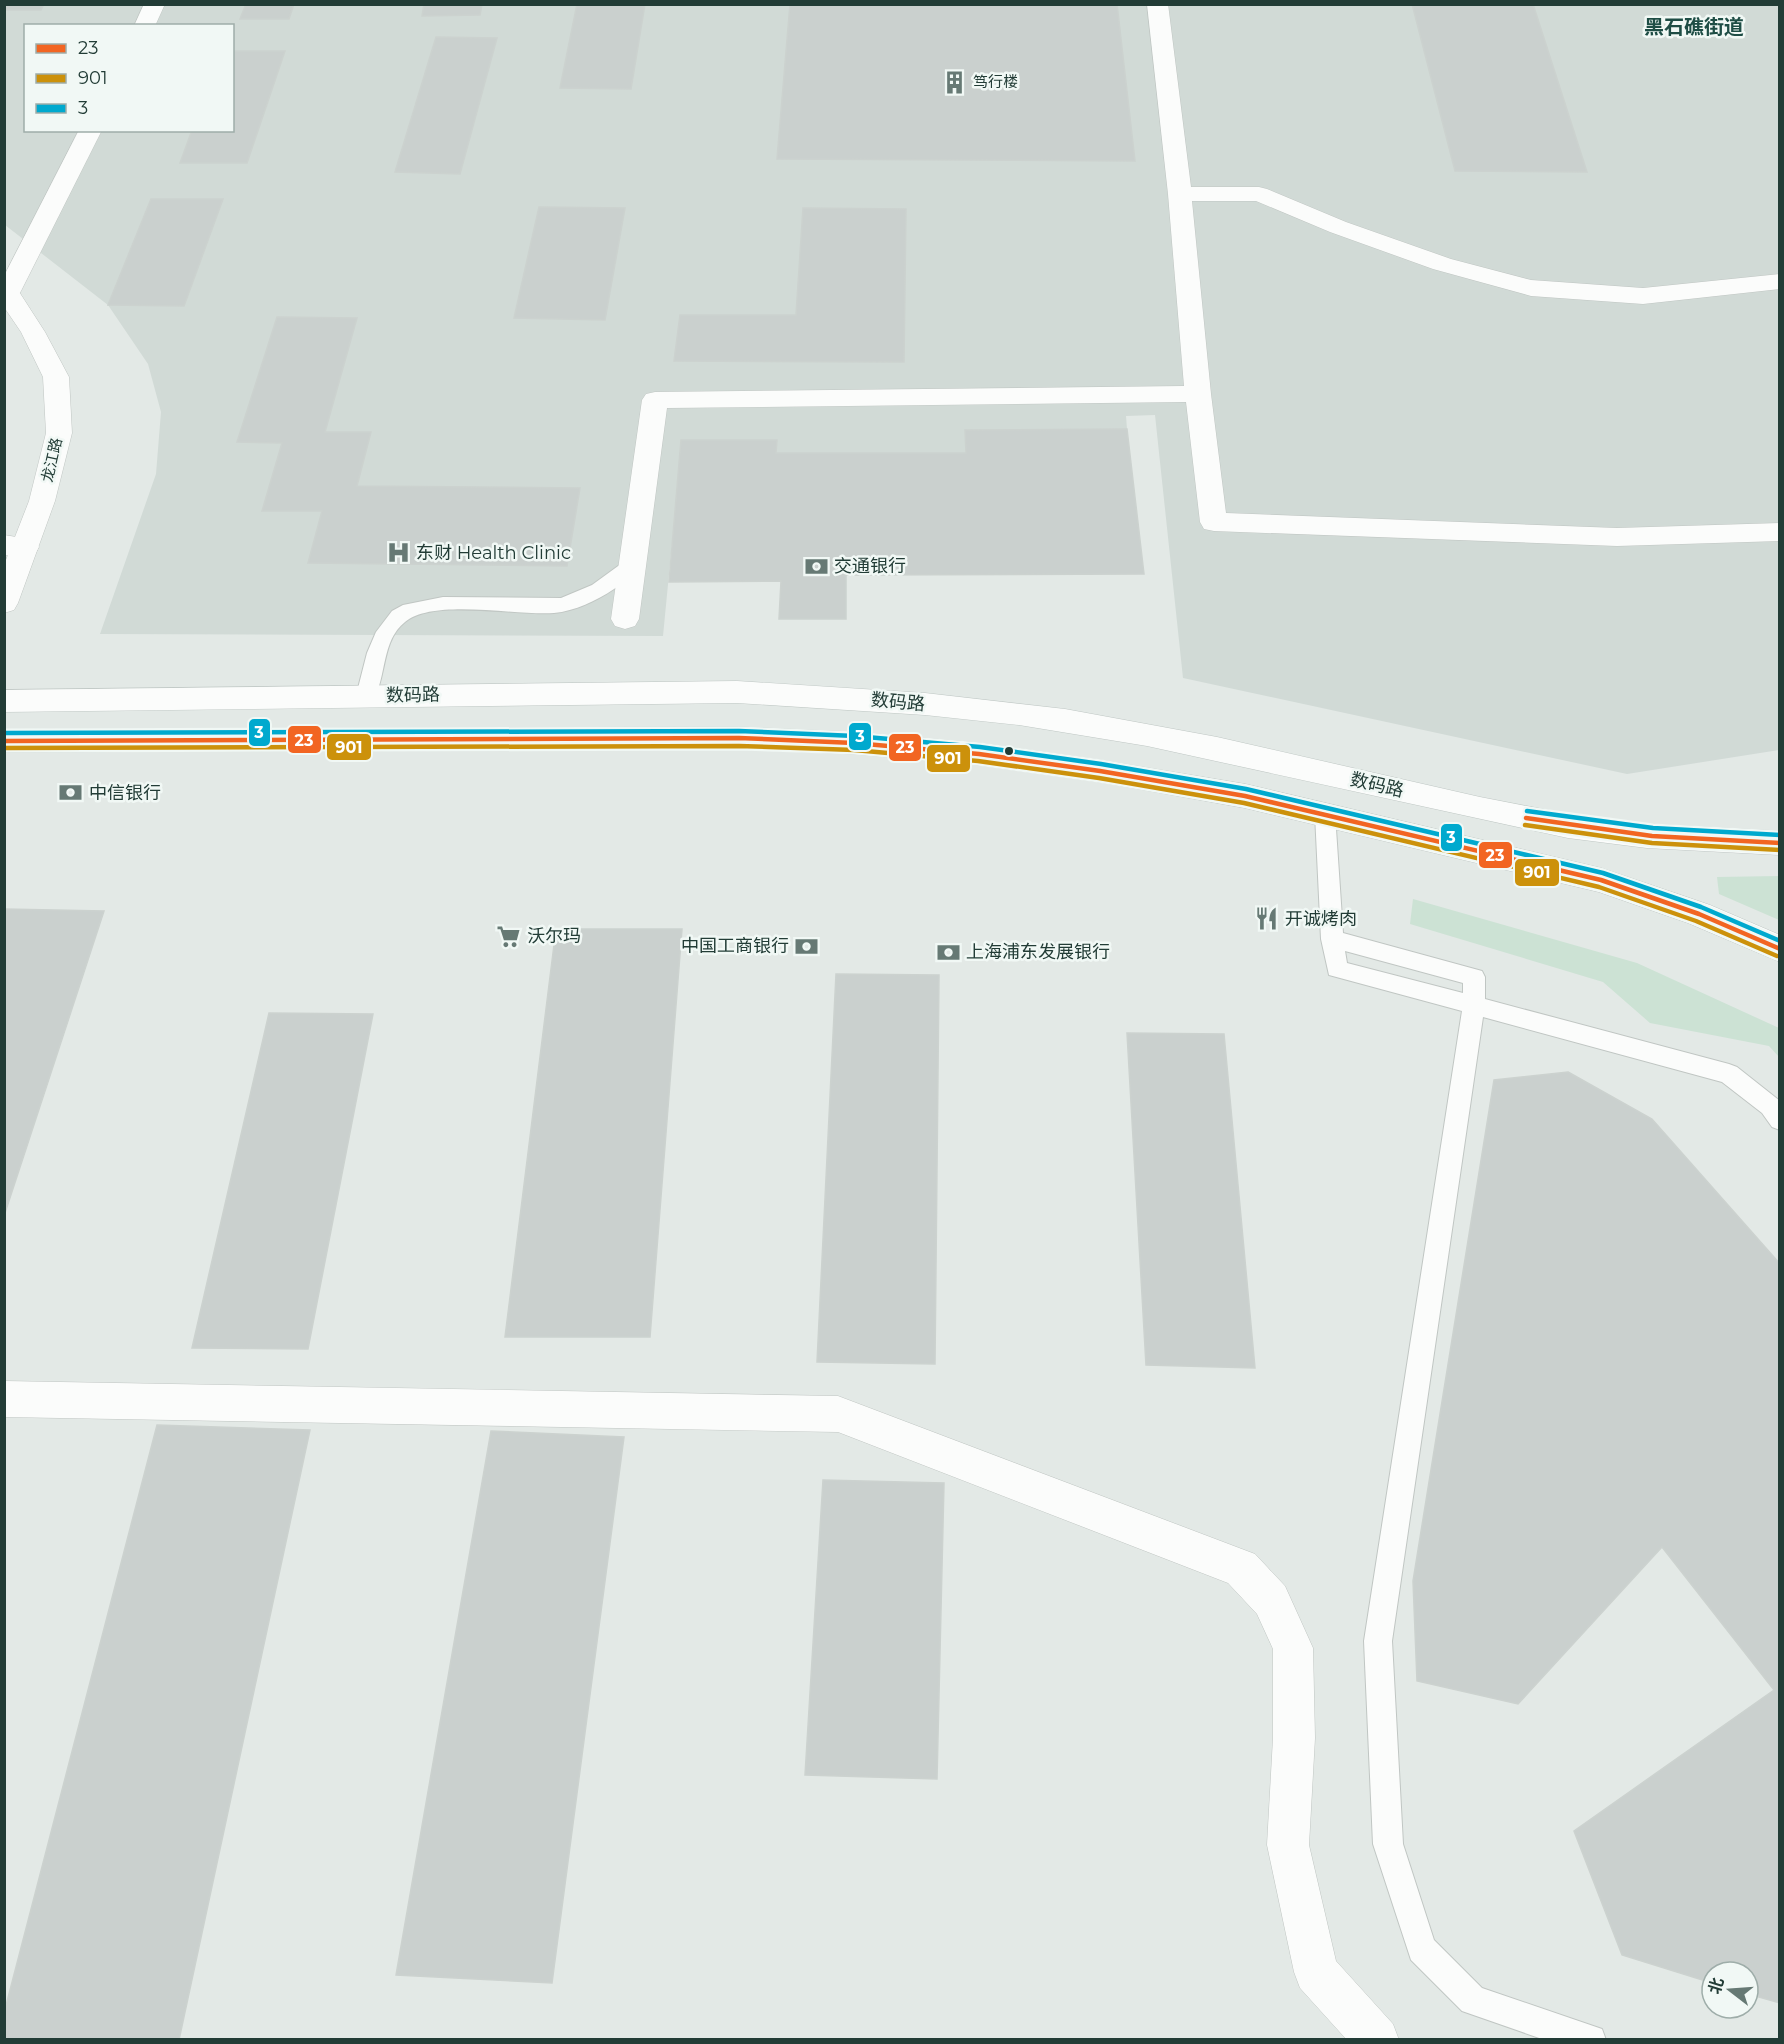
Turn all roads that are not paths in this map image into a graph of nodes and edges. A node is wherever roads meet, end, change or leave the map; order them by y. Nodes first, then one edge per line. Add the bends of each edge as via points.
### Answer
1 (155, 4) edge
2 (1157, 4) edge
3 (145, 24) edge
4 (90, 132) edge
5 (1180, 194) junction
6 (1779, 281) edge
7 (7, 289) edge
8 (1198, 394) junction
9 (1779, 532) edge
10 (15, 546) edge
11 (632, 566) junction
12 (4, 603) edge
13 (625, 619) dead end
14 (366, 696) junction
15 (4, 701) edge
16 (4, 741) edge
17 (1325, 814) junction
18 (1779, 843) edge
19 (1779, 950) edge
20 (1474, 1004) junction
21 (1779, 1120) edge
22 (4, 1399) edge
23 (1377, 2040) edge
24 (1591, 2040) edge

1 - 3 street
2 - 5 street
4 - 7 street
5 - 6 street via 1259,194 1442,264 1531,288 1642,296
5 - 8 street
7 - 10 street, 龙江路 via 56,377 59,433 42,501
8 - 9 street via 1214,522 1617,537
8 - 11 street via 655,400
10 - 12 street, 龙江路
11 - 13 street
11 - 14 lane via 611,583 559,606 426,605 399,616 384,635
14 - 15 street, 数码路
14 - 18 street, 数码路 via 737,692 986,710 1110,727 1569,826 1685,839
16 - 17 street via 739,738 854,743 979,754 1100,771
17 - 19 street via 1602,880 1699,914
17 - 20 lane via 1332,939 1474,977
20 - 21 lane via 1729,1074 1770,1106
20 - 24 lane via 1378,1641 1388,1844 1422,1949 1473,2000
22 - 23 street via 838,1414 1241,1568 1271,1600 1293,1648 1294,1738 1288,1845 1316,1972

